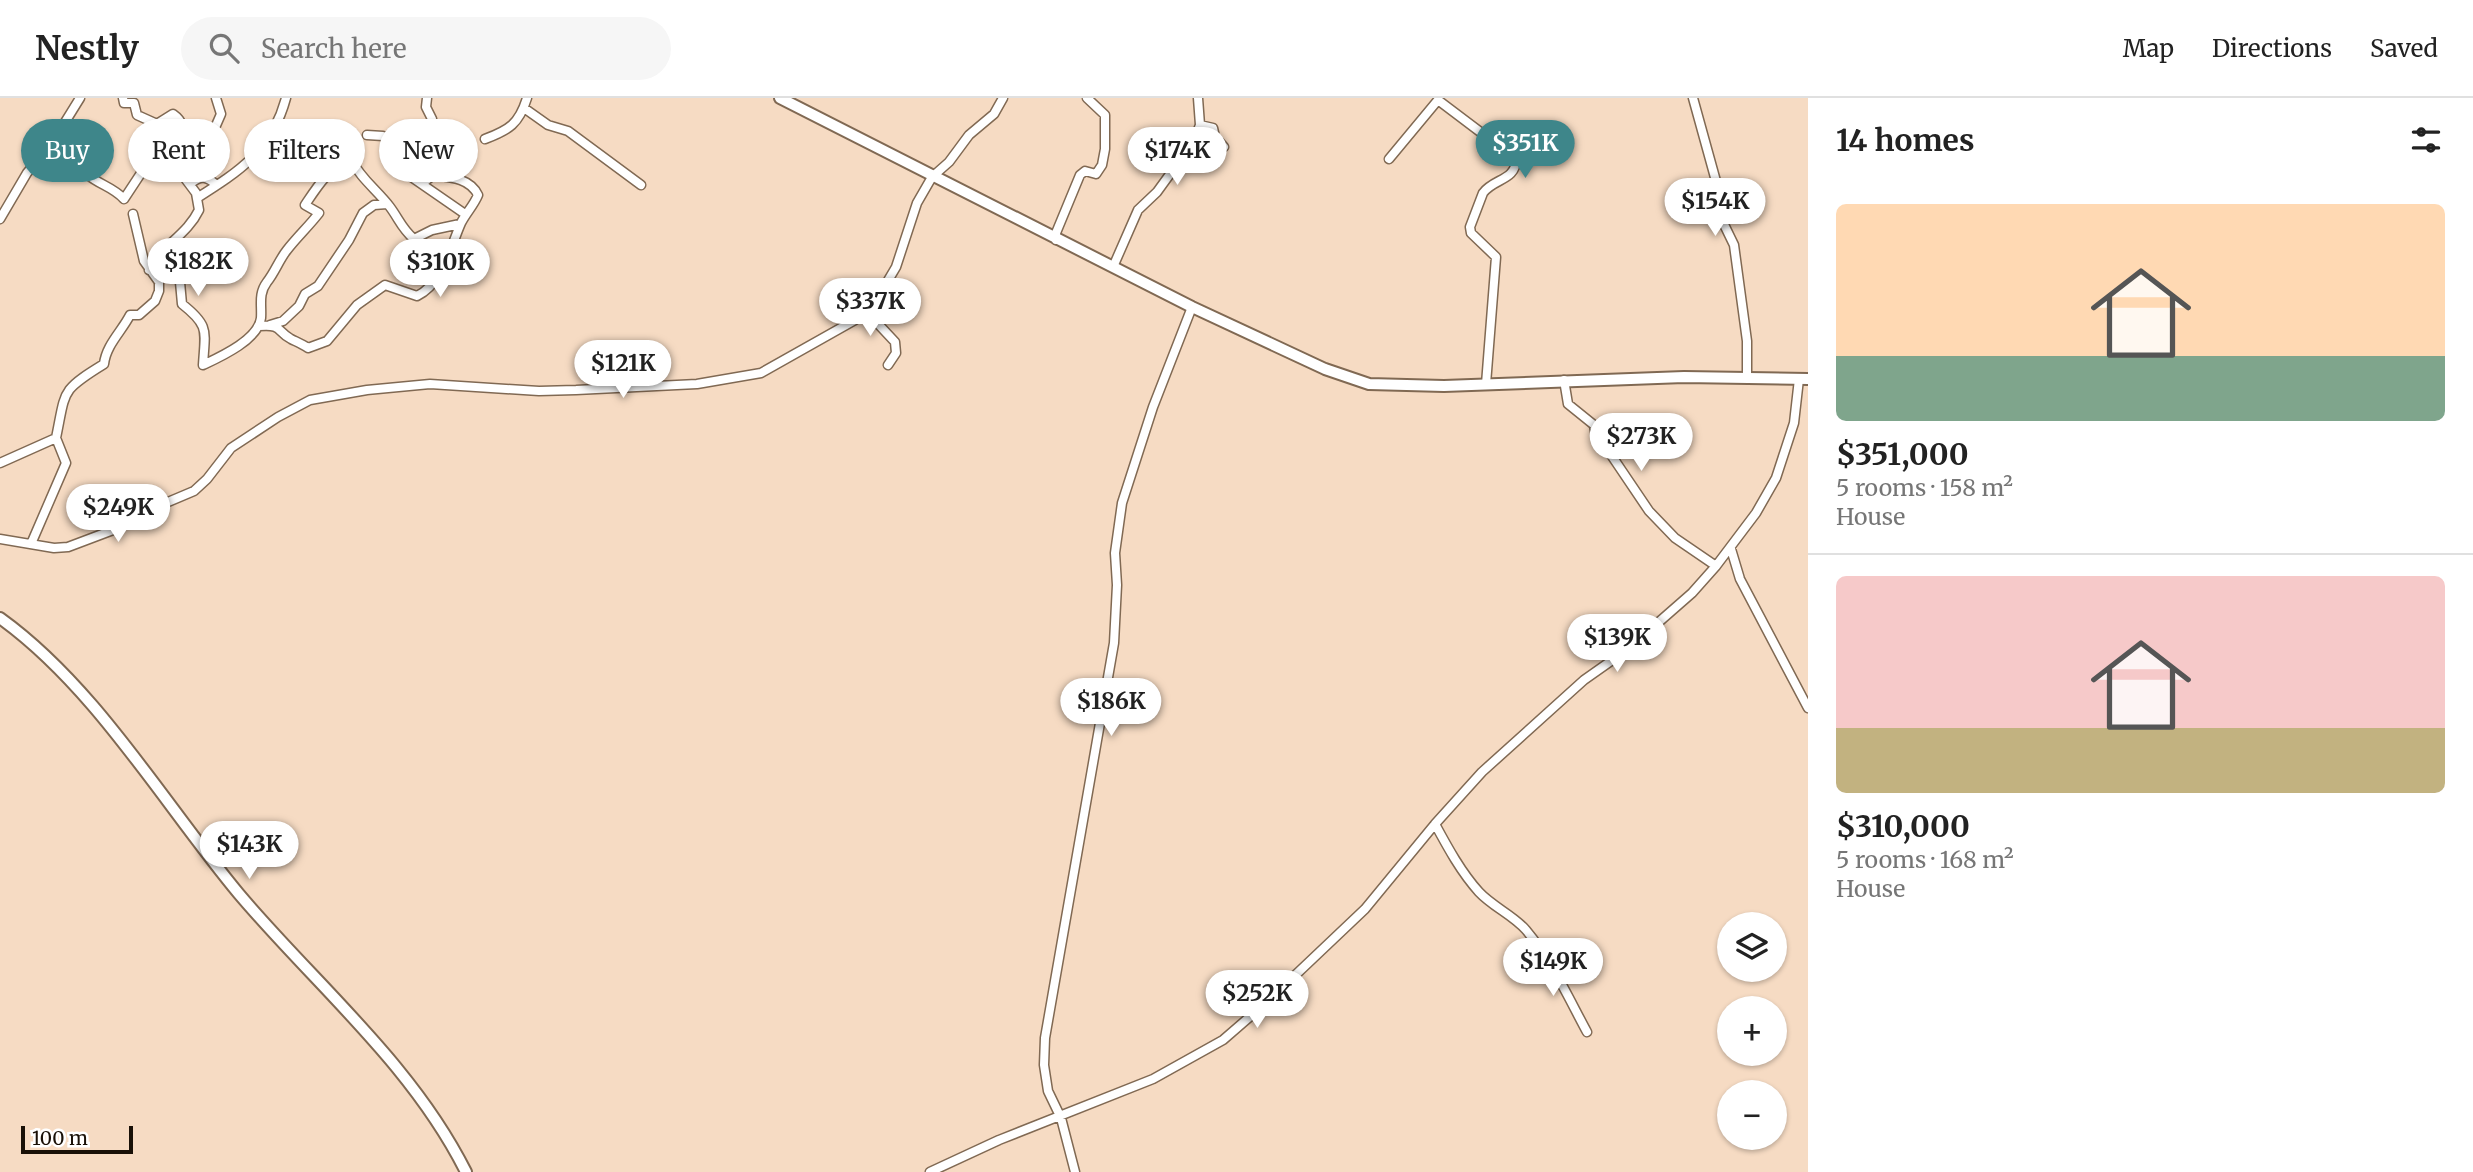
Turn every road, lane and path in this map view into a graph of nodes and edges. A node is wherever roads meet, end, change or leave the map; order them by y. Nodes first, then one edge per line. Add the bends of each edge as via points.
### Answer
1 (80, 98) edge
2 (123, 98) edge
3 (216, 98) edge
4 (286, 98) edge
5 (427, 98) edge
6 (527, 98) edge
7 (780, 98) edge
8 (1003, 98) edge
9 (1087, 98) edge
10 (1198, 98) edge
11 (1693, 98) edge
12 (524, 108) junction
13 (146, 119) edge
14 (165, 119) edge
15 (180, 119) edge
16 (219, 119) edge
17 (432, 119) edge
18 (1200, 125) junction
19 (367, 135) dead end
20 (379, 136) edge
21 (485, 139) dead end
22 (1224, 147) dead end
23 (1389, 159) dead end
24 (932, 177) junction
25 (97, 182) edge
26 (135, 182) edge
27 (419, 182) edge
28 (422, 184) junction
29 (217, 185) junction
30 (641, 185) dead end
31 (197, 198) junction
32 (387, 204) junction
33 (133, 214) dead end
34 (465, 214) junction
35 (0, 219) edge
36 (460, 224) junction
37 (1056, 240) junction
38 (1113, 267) junction
39 (149, 270) junction
40 (157, 277) junction
41 (1192, 307) junction
42 (866, 311) junction
43 (270, 325) junction
44 (259, 327) junction
45 (888, 365) dead end
46 (1747, 378) junction
47 (1803, 379) edge
48 (1564, 380) junction
49 (1486, 384) junction
50 (56, 438) junction
51 (0, 463) edge
52 (0, 539) edge
53 (32, 544) junction
54 (1731, 549) junction
55 (1716, 566) junction
56 (0, 618) edge
57 (1808, 708) edge
58 (1434, 824) junction
59 (1587, 1032) dead end
60 (1061, 1118) junction
61 (466, 1172) edge
62 (930, 1172) edge
63 (1075, 1172) edge

1 - 35 street
2 - 13 street via 124,103 134,103 137,115
3 - 16 street
4 - 29 street via 279,121 260,153
5 - 17 street
6 - 12 street
7 - 24 main road
8 - 24 street via 994,114
9 - 37 street via 1105,115 1102,165 1096,174 1085,171 1080,175
10 - 18 street
11 - 46 street via 1719,192 1718,212 1734,245 1747,341
12 - 21 street via 509,130
12 - 30 street via 548,125 568,131
14 - 15 street via 173,114
18 - 22 street via 1213,128
18 - 38 street via 1194,141 1157,192 1138,209
19 - 20 street
23 - 49 street via 1438,100 1516,159 1511,176 1483,192 1470,227 1496,257
24 - 37 main road
24 - 42 street via 917,203 889,282
25 - 26 street via 115,189 124,199
27 - 28 street
28 - 34 street
28 - 34 street via 433,175 460,179 474,188 478,197
29 - 31 street
29 - 31 street via 207,177 187,180
31 - 39 street via 196,218
32 - 36 street via 414,239
32 - 43 street via 374,205 363,213 318,286 282,321
32 - 44 street via 351,159 326,172 305,205 319,213 288,248 266,284 259,302
33 - 39 street
34 - 36 street
36 - 43 street via 429,290 416,296 385,285 356,305 327,341 308,348
37 - 38 main road
38 - 41 main road
39 - 40 street
40 - 44 street via 179,271 182,304 201,318 203,365 244,342
40 - 50 street via 155,300 139,315 130,315 105,354 104,364 69,387 62,400
41 - 49 main road via 1325,369 1369,384
41 - 60 street via 1147,424 1117,531 1114,643 1045,1038 1048,1091
42 - 45 street via 895,342 896,353
42 - 53 street via 761,373 727,380 539,391 430,384 310,401 231,448 203,483 183,496 88,542 68,547
43 - 44 street
46 - 47 main road
46 - 48 main road
47 - 54 street via 1780,468
48 - 49 main road
48 - 55 street via 1569,404 1594,425 1649,511 1675,538
50 - 51 street
50 - 53 street via 66,463
52 - 53 street
54 - 55 street
54 - 57 street via 1740,579
55 - 58 street via 1692,593 1584,680 1482,772
56 - 61 main road via 79,690 238,893 415,1088
58 - 59 street via 1480,893 1524,927 1541,950
58 - 60 street via 1365,909 1223,1040 1153,1079
60 - 62 street
60 - 63 street

